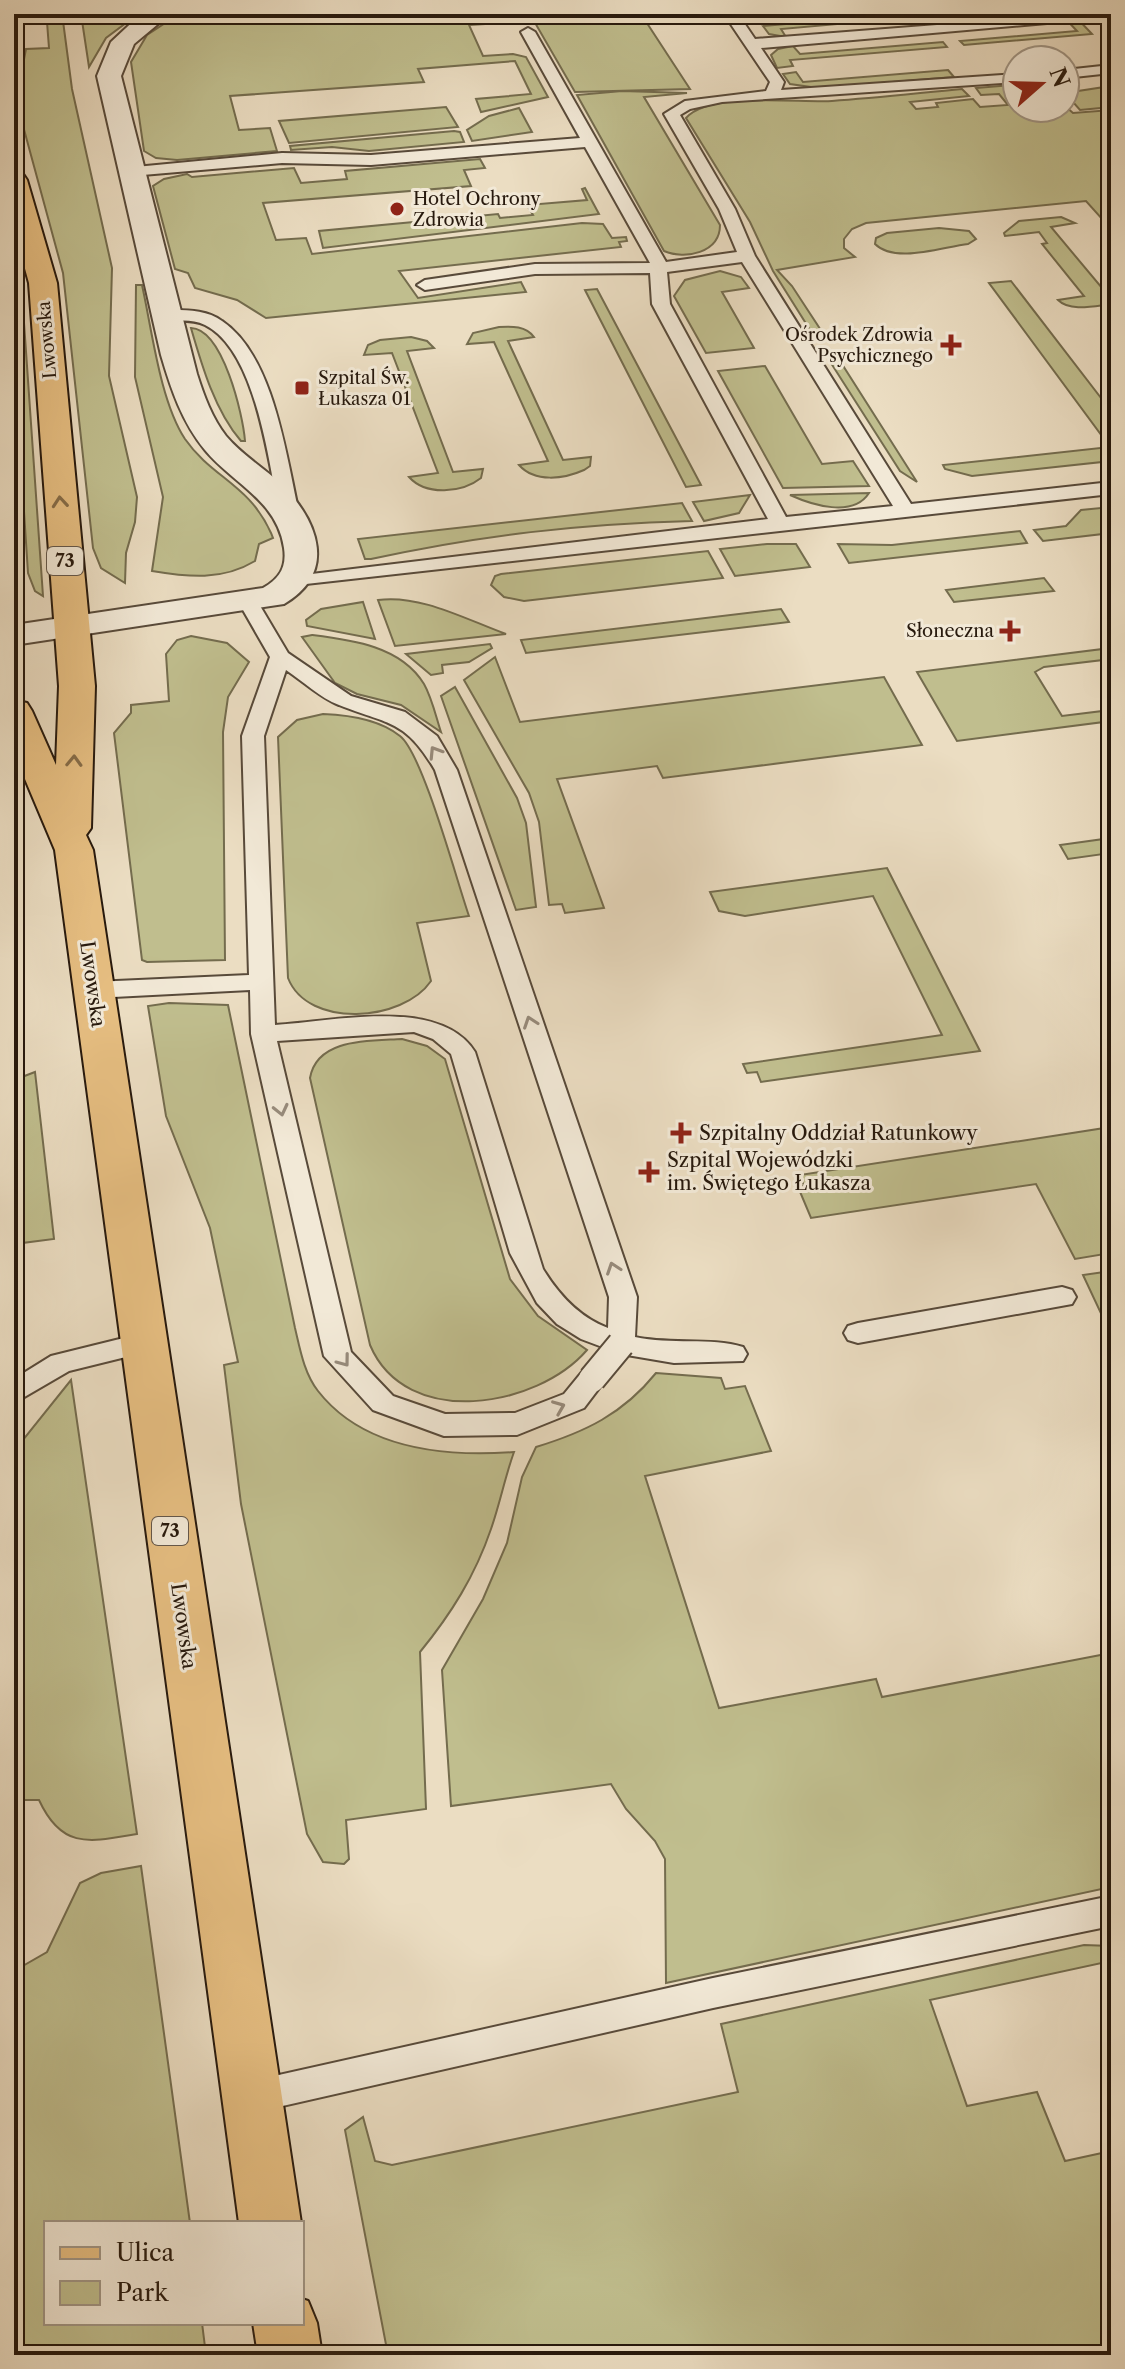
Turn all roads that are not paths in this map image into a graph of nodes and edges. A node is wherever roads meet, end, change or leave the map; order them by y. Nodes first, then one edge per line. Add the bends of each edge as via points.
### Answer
1 (158, 14) edge
2 (731, 14) edge
3 (1047, 19) dead end
4 (528, 32) dead end
5 (752, 44) junction
6 (1111, 69) edge
7 (1081, 72) edge
8 (1001, 79) edge
9 (771, 95) junction
10 (589, 142) junction
11 (131, 171) junction
12 (14, 180) edge
13 (747, 256) junction
14 (658, 268) junction
15 (425, 285) dead end
16 (168, 315) junction
17 (1111, 488) edge
18 (906, 511) junction
19 (289, 513) junction
20 (781, 526) junction
21 (295, 582) junction
22 (249, 603) junction
23 (71, 629) junction
24 (14, 635) edge
25 (280, 657) junction
26 (14, 711) edge
27 (71, 839) junction
28 (262, 982) junction
29 (94, 990) junction
30 (263, 1034) junction
31 (1062, 1297) dead end
32 (858, 1333) dead end
33 (144, 1343) junction
34 (733, 1354) dead end
35 (14, 1393) edge
36 (1111, 1911) edge
37 (252, 2097) junction
38 (270, 2221) edge
39 (285, 2325) edge
40 (290, 2355) edge

1 - 11 street via 134,29 110,61
2 - 5 lane
3 - 5 lane
4 - 10 lane
5 - 9 lane via 777,82
6 - 7 lane
8 - 9 lane
9 - 13 lane via 695,102 672,114 727,209
10 - 11 lane via 371,160 282,158
10 - 14 lane
11 - 16 street
23 -> 12 main road, Lwowska / 73 via 43,283
13 - 14 lane
13 - 18 lane
14 - 15 lane via 535,269
14 - 20 lane via 661,304
16 - 19 street via 206,430 274,492
16 - 19 lane via 206,319 239,345 261,400
17 - 18 lane
18 - 20 lane
19 - 21 street via 303,560
20 - 21 lane
21 - 22 street via 272,597
22 - 23 street
22 - 25 lane
23 - 24 street
27 -> 23 main road, Lwowska / 73 via 77,686
25 - 28 lane via 253,736
30 -> 25 lane, bridge via 338,1356 383,1403 444,1425 517,1424 574,1401 621,1344 623,1297 446,770 429,741 398,716 344,700
26 - 27 main road, Lwowska / 73
27 - 29 main road, Lwowska / 73
28 - 29 lane
28 - 30 lane
29 - 33 main road, Lwowska / 73
30 - 34 lane via 414,1024 452,1039 463,1052 531,1271 554,1304 586,1331 627,1349
31 - 32 lane
33 - 35 lane via 61,1363
33 - 37 main road, Lwowska / 73
36 - 37 lane via 713,1993
37 - 38 main road, Lwowska / 73
39 - 40 main road

